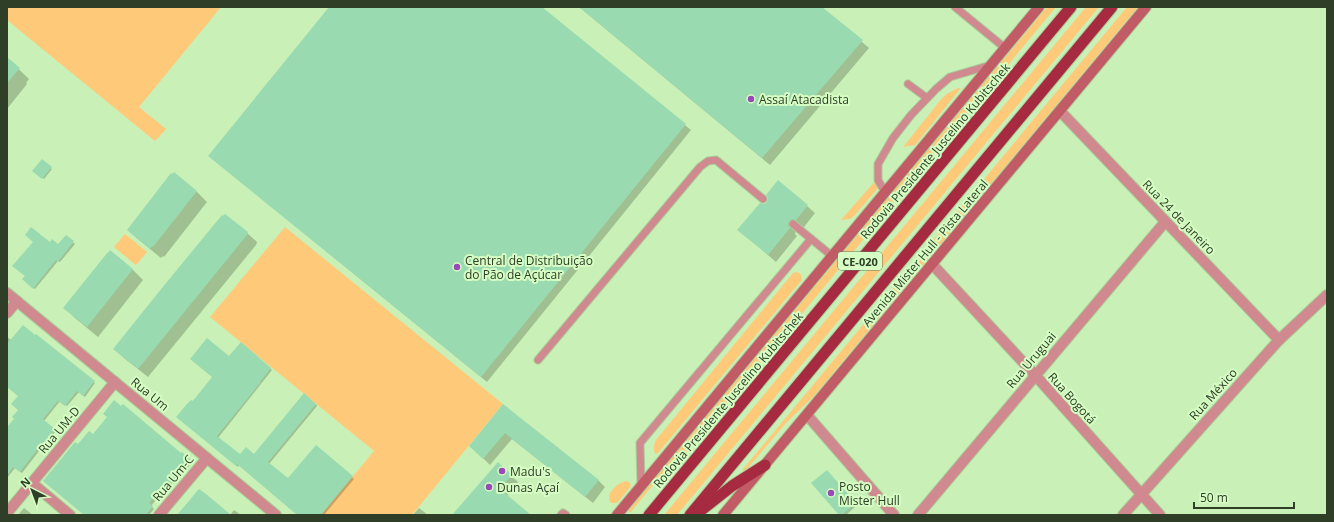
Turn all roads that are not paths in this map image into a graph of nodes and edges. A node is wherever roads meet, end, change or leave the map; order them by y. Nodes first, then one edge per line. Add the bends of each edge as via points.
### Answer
1 (955, 7) edge
2 (1039, 7) edge
3 (1071, 7) edge
4 (1112, 7) edge
5 (1146, 7) edge
6 (1005, 48) junction
7 (991, 65) junction
8 (908, 84) dead end
9 (927, 98) junction
10 (1060, 112) junction
11 (885, 192) junction
12 (762, 199) dead end
13 (1165, 222) junction
14 (793, 224) dead end
15 (811, 239) junction
16 (832, 256) junction
17 (932, 264) junction
18 (7, 293) edge
19 (1327, 295) edge
20 (17, 301) junction
21 (7, 313) edge
22 (1279, 340) junction
23 (538, 360) dead end
24 (1035, 375) junction
25 (115, 382) junction
26 (807, 415) junction
27 (207, 458) junction
28 (764, 465) junction
29 (32, 483) junction
30 (641, 485) junction
31 (1141, 495) junction
32 (664, 497) junction
33 (7, 512) edge
34 (70, 515) edge
35 (159, 515) edge
36 (276, 515) edge
37 (561, 515) edge
38 (566, 515) edge
39 (617, 515) edge
40 (640, 515) edge
41 (649, 515) edge
42 (690, 515) edge
43 (695, 515) edge
44 (723, 515) edge
45 (894, 515) edge
46 (918, 515) edge
47 (1123, 515) edge
48 (1160, 515) edge

1 - 6 lane
2 - 6 main road
3 - 32 highway, Rodovia Presidente Juscelino Kubitschek / CE-020
4 - 42 highway, CE-020
5 - 10 main road, Avenida Mister Hull - Pista Lateral
6 - 7 main road
7 - 9 lane via 950,77
7 - 11 main road
8 - 9 lane
9 - 11 lane via 893,138 878,164 878,180
10 - 13 street, Rua 24 de Janeiro
10 - 17 main road, Avenida Mister Hull - Pista Lateral
11 - 16 main road
12 - 23 lane via 716,160 708,161 700,167
13 - 22 street, Rua 24 de Janeiro
13 - 24 street, Rua Uruguai
14 - 15 lane
15 - 16 lane
15 - 30 lane via 640,443
16 - 30 main road
17 - 24 street, Rua Bogotá
17 - 26 main road, Avenida Mister Hull - Pista Lateral
18 - 20 street, Rua Um
19 - 22 street, Rua México
20 - 21 street
20 - 25 street, Rua Um
22 - 31 street, Rua México
24 - 31 street, Rua Bogotá
24 - 46 street, Rua Uruguai
25 - 27 street, Rua Um
25 - 29 street, Rua UM-D
26 - 28 main road, Avenida Mister Hull - Pista Lateral
26 - 45 street
27 - 35 street, Rua Um-C
27 - 36 street, Rua Um
28 - 43 highway
28 - 44 main road, Avenida Mister Hull - Pista Lateral
29 - 33 street, Rua UM-D
29 - 34 street
30 - 39 main road
31 - 47 street, Rua México
31 - 48 street, Rua Bogotá
32 - 40 highway
32 - 41 highway, Rodovia Presidente Juscelino Kubitschek / CE-020
37 - 38 lane

